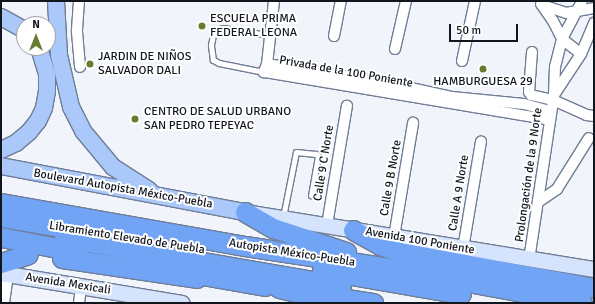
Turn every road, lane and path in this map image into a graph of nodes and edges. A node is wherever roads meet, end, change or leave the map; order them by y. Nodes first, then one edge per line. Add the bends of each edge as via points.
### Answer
1 (56, 1) edge
2 (78, 1) edge
3 (274, 1) edge
4 (341, 1) edge
5 (406, 1) edge
6 (475, 1) edge
7 (538, 3) edge
8 (580, 6) edge
9 (594, 8) edge
10 (1, 17) edge
11 (594, 23) edge
12 (16, 25) edge
13 (269, 35) junction
14 (334, 36) dead end
15 (562, 40) junction
16 (395, 49) dead end
17 (532, 52) dead end
18 (580, 54) junction
19 (42, 56) edge
20 (462, 61) dead end
21 (80, 67) dead end
22 (266, 68) junction
23 (554, 98) junction
24 (347, 106) dead end
25 (550, 115) junction
26 (594, 116) edge
27 (413, 123) dead end
28 (589, 138) dead end
29 (481, 142) dead end
30 (1, 150) edge
31 (1, 166) edge
32 (157, 195) junction
33 (310, 195) dead end
34 (538, 202) junction
35 (1, 203) edge
36 (245, 212) junction
37 (1, 217) edge
38 (283, 218) junction
39 (327, 225) junction
40 (1, 228) edge
41 (353, 230) junction
42 (1, 237) edge
43 (394, 237) junction
44 (463, 249) junction
45 (529, 260) junction
46 (3, 264) edge
47 (593, 267) edge
48 (397, 269) junction
49 (223, 279) junction
50 (81, 287) junction
51 (279, 288) junction
52 (594, 288) edge
53 (150, 300) edge
54 (4, 303) edge
55 (79, 303) edge
56 (182, 303) edge
57 (345, 303) edge
58 (373, 303) edge
59 (438, 303) edge
60 (514, 303) edge
61 (582, 303) edge

1 - 32 main road via 63,81 76,119 113,167
2 - 21 street
3 - 13 street
4 - 14 street
5 - 16 street
6 - 20 street
7 - 8 street via 560,12
7 - 15 street via 553,21
8 - 9 street
8 - 15 street, Prolongación de la 9 Norte
10 - 12 main road
11 - 18 street, Prolongación de la 9 Norte
13 - 22 street
13 - 22 lane via 223,28 213,35 211,45 213,60 219,63
15 - 18 street
15 - 23 street, Prolongación de la 9 Norte via 555,67
17 - 23 street via 529,92 535,97
18 - 23 street, Prolongación de la 9 Norte
19 - 30 main road via 48,83 44,108 30,132
22 - 25 street, Privada de la 100 Poniente
23 - 25 street, Prolongación de la 9 Norte
23 - 26 street via 586,115
24 - 39 street, Calle 9 C Norte
25 - 34 street, Prolongación de la 9 Norte
27 - 43 street, Calle 9 B Norte
28 - 34 street via 557,189
29 - 44 street, Calle A 9 Norte
31 - 32 main road, Boulevard Autopista México-Puebla
32 - 36 main road, Boulevard Autopista México-Puebla
33 - 38 lane via 318,156 296,152
34 - 45 street, Prolongación de la 9 Norte
35 - 48 highway, Autopista México-Puebla via 245,246
36 - 38 street, Avenida 100 Poniente
36 - 48 highway via 273,228
37 - 60 highway, Libramiento Elevado de Puebla
38 - 39 street, Avenida 100 Poniente
39 - 41 street, Avenida 100 Poniente
40 - 59 highway, Libramiento Elevado de Puebla
41 - 43 street, Avenida 100 Poniente
41 - 52 highway via 380,245 411,254
42 - 49 highway
43 - 44 street, Avenida 100 Poniente
44 - 45 street, Avenida 100 Poniente
45 - 47 street, Avenida 100 Poniente
46 - 49 highway via 28,254 205,280
46 - 50 street, Avenida Mexicali
46 - 54 street
48 - 61 highway, Autopista México-Puebla
49 - 51 highway
50 - 53 street, Avenida Mexicali
50 - 55 street
51 - 57 highway
51 - 58 highway
53 - 56 street, Avenida Mexicali

